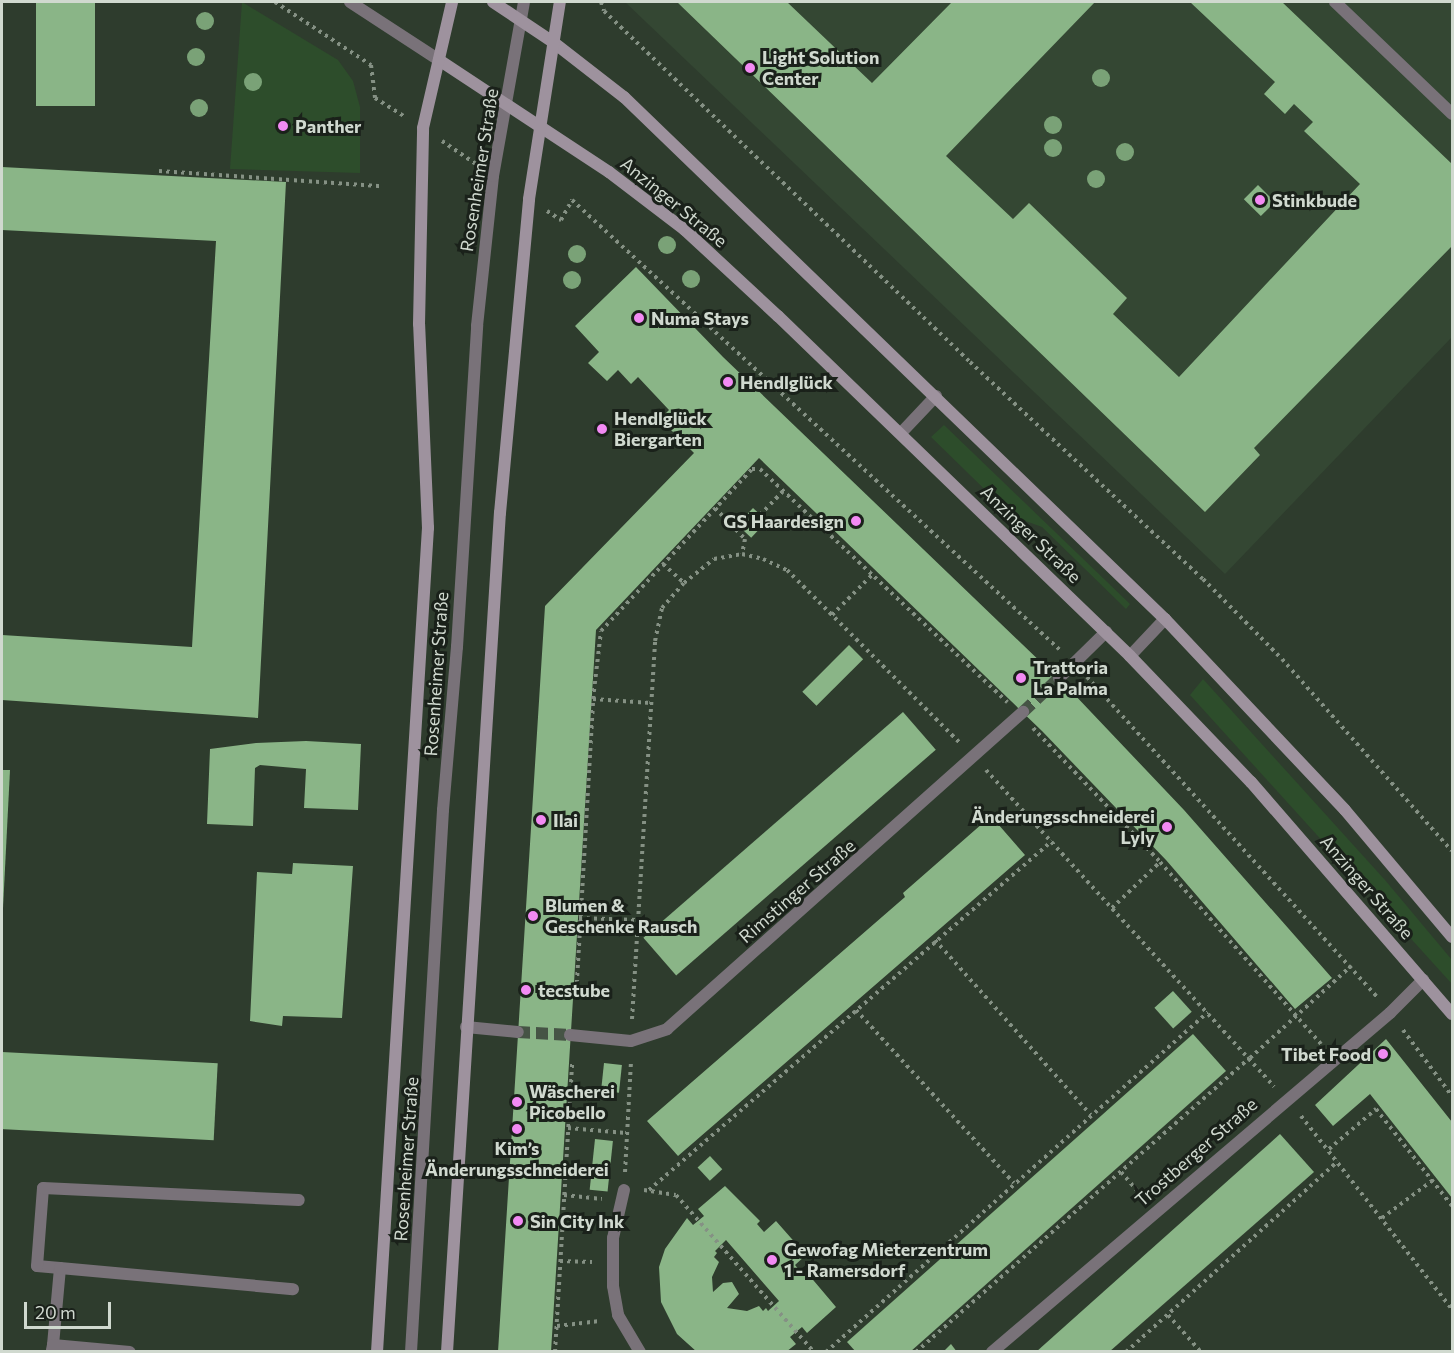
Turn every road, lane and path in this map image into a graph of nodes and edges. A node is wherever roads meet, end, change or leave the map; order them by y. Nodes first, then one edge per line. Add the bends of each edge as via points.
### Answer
1 (275, 2) edge
2 (350, 2) edge
3 (452, 2) edge
4 (493, 2) edge
5 (524, 2) edge
6 (560, 2) edge
7 (601, 2) edge
8 (1335, 2) edge
9 (521, 21) junction
10 (553, 42) junction
11 (439, 60) junction
12 (507, 105) junction
13 (1452, 114) edge
14 (541, 127) junction
15 (423, 128) junction
16 (159, 171) dead end
17 (493, 176) junction
18 (381, 186) dead end
19 (529, 199) junction
20 (936, 396) junction
21 (901, 432) junction
22 (783, 490) junction
23 (715, 508) junction
24 (760, 515) dead end
25 (742, 554) junction
26 (663, 564) junction
27 (872, 575) junction
28 (684, 583) junction
29 (832, 615) junction
30 (1165, 619) junction
31 (1107, 632) junction
32 (1130, 657) junction
33 (1075, 664) junction
34 (1059, 678) tunnel mouth
35 (593, 699) junction
36 (651, 703) junction
37 (1022, 713) junction
38 (975, 757) junction
39 (1052, 841) junction
40 (1452, 851) edge
41 (1160, 862) junction
42 (1112, 908) junction
43 (579, 918) junction
44 (638, 920) junction
45 (1452, 937) edge
46 (935, 940) junction
47 (1351, 966) junction
48 (1423, 980) junction
49 (576, 998) dead end
50 (856, 1010) junction
51 (1208, 1012) junction
52 (1390, 1013) junction
53 (1452, 1014) edge
54 (1295, 1015) junction
55 (466, 1027) junction
56 (631, 1028) dead end
57 (518, 1032) tunnel mouth
58 (570, 1035) tunnel mouth
59 (631, 1056) dead end
60 (1250, 1058) junction
61 (1333, 1059) junction
62 (572, 1064) dead end
63 (1452, 1096) edge
64 (1286, 1099) junction
65 (1091, 1115) junction
66 (568, 1128) junction
67 (626, 1132) junction
68 (1329, 1149) junction
69 (1338, 1161) junction
70 (1121, 1172) junction
71 (1433, 1180) junction
72 (1014, 1183) junction
73 (648, 1191) junction
74 (564, 1195) junction
75 (623, 1195) junction
76 (299, 1200) dead end
77 (1452, 1206) edge
78 (1155, 1211) junction
79 (1382, 1218) junction
80 (560, 1261) junction
81 (612, 1263) junction
82 (60, 1268) junction
83 (293, 1289) dead end
84 (1452, 1309) edge
85 (618, 1315) junction
86 (1168, 1315) junction
87 (556, 1326) junction
88 (53, 1348) edge
89 (130, 1352) edge
90 (377, 1352) edge
91 (411, 1352) edge
92 (447, 1352) edge
93 (555, 1352) edge
94 (640, 1352) edge
95 (814, 1352) edge
96 (826, 1352) edge
97 (916, 1352) edge
98 (992, 1352) edge
99 (1126, 1352) edge
100 (1201, 1352) edge

1 - 15 path via 371,65 375,98
2 - 11 street
3 - 11 main road, Rosenheimer Straße
4 - 9 main road, Anzinger Straße
5 - 9 street, Rosenheimer Straße
6 - 10 main road
7 - 40 path via 612,19 1203,579 1282,659
8 - 13 street
9 - 10 main road, Anzinger Straße
9 - 12 street, Rosenheimer Straße
10 - 14 main road
10 - 20 main road, Anzinger Straße via 624,97
11 - 12 main road, Anzinger Straße
11 - 15 main road, Rosenheimer Straße
12 - 14 main road, Anzinger Straße
12 - 17 street, Rosenheimer Straße
14 - 19 main road
14 - 21 main road, Anzinger Straße via 685,230
15 - 17 path
15 - 90 main road, Rosenheimer Straße via 419,324 428,528
16 - 18 path
17 - 91 street, Rosenheimer Straße via 477,326 443,810
19 - 33 path via 561,220 572,200
19 - 55 main road via 500,513
20 - 21 street
20 - 30 main road, Anzinger Straße
21 - 31 main road, Anzinger Straße
22 - 23 path via 760,469 753,469
22 - 24 path
22 - 27 path
23 - 25 path via 745,539
23 - 26 path
25 - 28 path via 714,559
25 - 29 path via 787,570
26 - 28 path
26 - 35 path via 601,631
27 - 29 path
27 - 37 path
28 - 36 path via 662,608 655,641
29 - 38 path
30 - 32 street
30 - 45 main road, Anzinger Straße via 1345,810
31 - 32 main road, Anzinger Straße
31 - 33 street
32 - 48 main road, Anzinger Straße via 1251,782
33 - 34 street
33 - 47 path
35 - 36 path
35 - 43 path
36 - 44 path
37 - 38 street, Rimstinger Straße
37 - 41 path
38 - 39 path
38 - 58 street, Rimstinger Straße via 667,1029 631,1041
39 - 42 path
39 - 46 path
41 - 42 path
41 - 54 path
42 - 51 path
43 - 44 path
43 - 49 path
44 - 56 path
46 - 50 path
46 - 65 path
47 - 52 path
47 - 54 path
48 - 52 street, Trostberger Straße
48 - 53 main road, Anzinger Straße
50 - 72 path
50 - 73 path
51 - 60 path
51 - 65 path
52 - 61 street, Trostberger Straße
52 - 63 path
54 - 60 path
54 - 61 path
55 - 57 street
55 - 92 main road
59 - 67 path
60 - 64 path
60 - 70 path
61 - 64 street, Trostberger Straße
62 - 66 path
64 - 68 path
64 - 78 street, Trostberger Straße
65 - 72 path
66 - 67 path
66 - 74 path
67 - 75 path
68 - 69 path
68 - 71 path via 1376,1109
69 - 79 path
69 - 86 path
70 - 78 path
70 - 97 path
71 - 77 path
71 - 79 path
72 - 96 path
73 - 75 path
73 - 95 path via 676,1195
74 - 75 path
74 - 80 path
75 - 81 street via 613,1238
76 - 82 street via 43,1188 37,1266
78 - 98 street, Trostberger Straße
79 - 84 path
80 - 81 path
80 - 87 path
81 - 85 street
82 - 83 street
82 - 88 street
85 - 87 path via 595,1323
85 - 94 street
86 - 99 path
86 - 100 path
87 - 93 path
88 - 89 street

